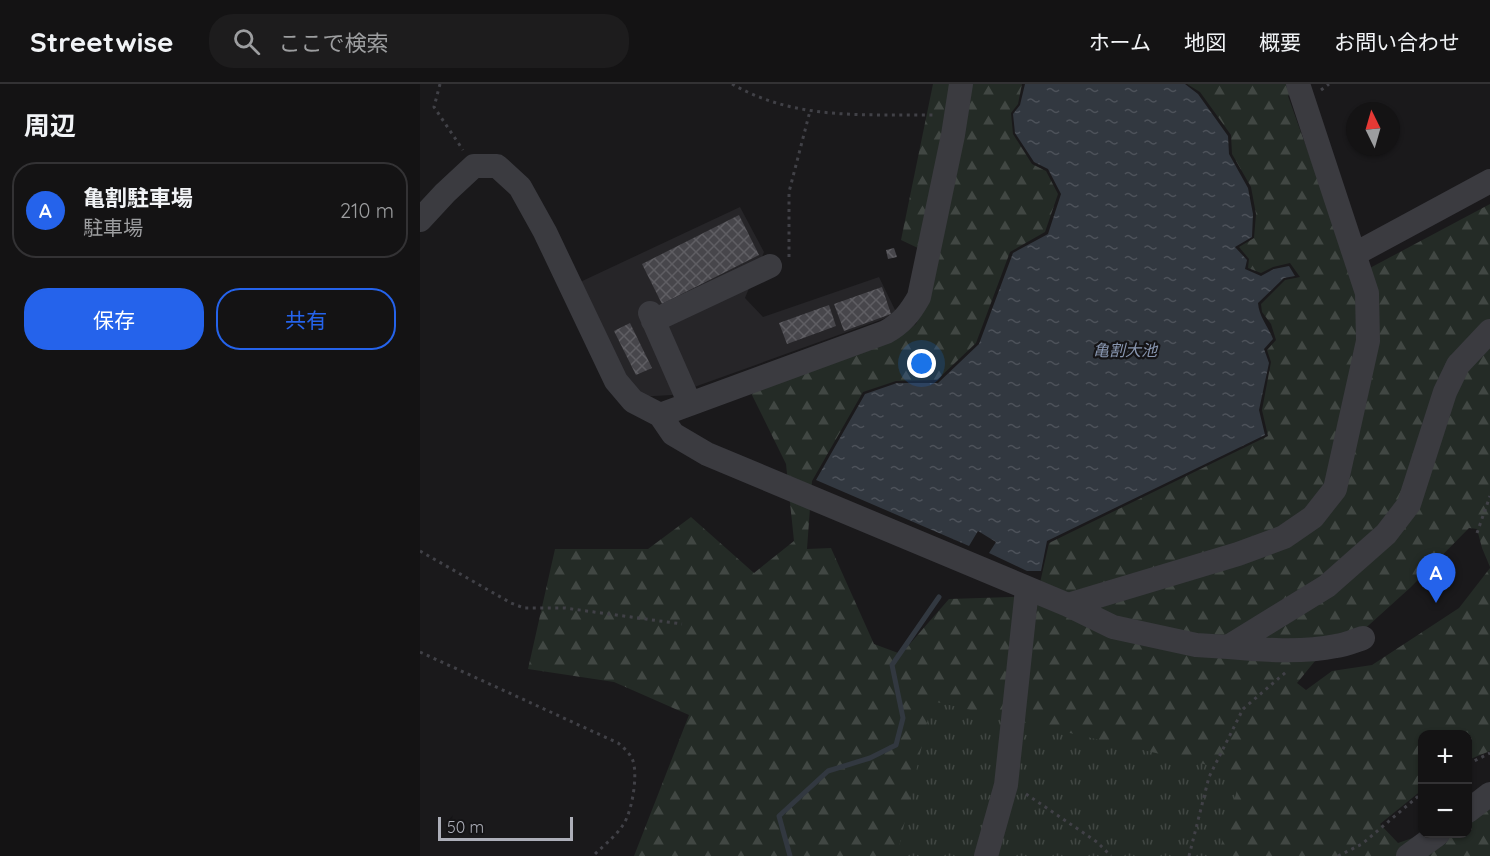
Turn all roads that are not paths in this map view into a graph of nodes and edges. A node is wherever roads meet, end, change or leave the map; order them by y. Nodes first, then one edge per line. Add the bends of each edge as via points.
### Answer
1 (961, 84) edge
2 (1298, 84) edge
3 (1490, 182) edge
4 (420, 220) edge
5 (1355, 254) junction
6 (780, 263) road end
7 (1490, 331) edge
8 (690, 404) junction
9 (660, 415) junction
10 (1027, 589) junction
11 (1068, 605) junction
12 (1363, 638) dead end
13 (1228, 647) junction
14 (1490, 795) edge
15 (1472, 808) edge
16 (1433, 838) edge
17 (986, 856) edge
18 (1408, 856) edge

1 - 8 street via 919,297 910,313 886,332
2 - 5 street
3 - 5 street
4 - 9 street via 474,166 497,166 520,188 545,232 616,381 633,401
5 - 11 street via 1367,293 1368,341 1335,489 1325,504 1284,537
6 - 8 street via 651,317
7 - 13 street via 1458,365 1445,392 1417,483 1400,519 1327,586
8 - 9 street
9 - 10 street via 673,434 706,454
10 - 11 street
10 - 17 street via 1006,785
11 - 13 street via 1113,627 1196,645
12 - 13 street via 1336,646 1302,649
14 - 15 street
16 - 18 street

